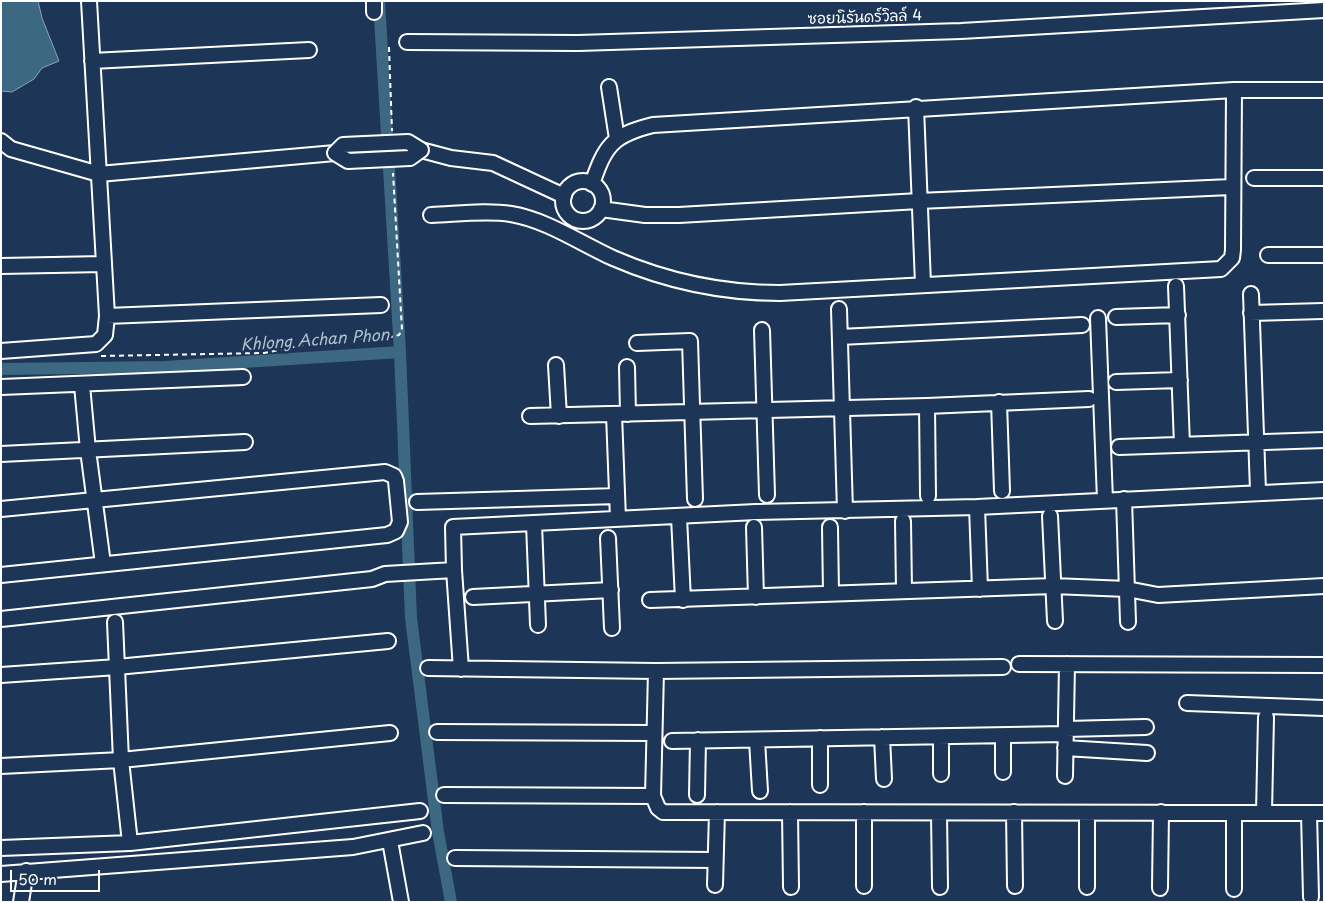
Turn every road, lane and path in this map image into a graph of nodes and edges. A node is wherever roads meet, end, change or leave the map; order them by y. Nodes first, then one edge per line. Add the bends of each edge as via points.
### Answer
1 (88, 1) edge
2 (1324, 10) edge
3 (407, 42) dead end
4 (390, 47) dead end
5 (309, 50) dead end
6 (92, 61) junction
7 (609, 87) dead end
8 (1234, 90) junction
9 (1324, 90) edge
10 (916, 107) junction
11 (392, 132) dead end
12 (616, 139) junction
13 (4, 149) edge
14 (393, 168) dead end
15 (99, 174) junction
16 (1254, 178) dead end
17 (1324, 178) edge
18 (592, 184) junction
19 (1231, 187) junction
20 (564, 196) junction
21 (919, 201) junction
22 (601, 209) junction
23 (431, 215) dead end
24 (577, 220) junction
25 (566, 234) junction
26 (1268, 254) dead end
27 (1324, 255) edge
28 (104, 264) junction
29 (1, 266) edge
30 (923, 284) junction
31 (1176, 286) dead end
32 (1251, 294) dead end
33 (381, 306) dead end
34 (839, 309) dead end
35 (1323, 311) edge
36 (1251, 313) junction
37 (1178, 315) junction
38 (108, 316) junction
39 (1116, 317) dead end
40 (1098, 318) dead end
41 (1082, 325) dead end
42 (762, 330) dead end
43 (840, 336) junction
44 (637, 343) dead end
45 (1, 351) edge
46 (100, 356) dead end
47 (556, 364) dead end
48 (627, 367) dead end
49 (243, 377) dead end
50 (1180, 380) junction
51 (1116, 382) dead end
52 (82, 385) junction
53 (1, 387) edge
54 (1089, 399) dead end
55 (999, 402) junction
56 (927, 406) junction
57 (841, 408) junction
58 (765, 410) junction
59 (694, 412) junction
60 (621, 414) junction
61 (530, 416) dead end
62 (559, 416) junction
63 (1324, 440) edge
64 (245, 442) dead end
65 (1255, 443) junction
66 (1182, 445) junction
67 (1119, 447) dead end
68 (88, 450) junction
69 (1, 454) edge
70 (1324, 490) edge
71 (1002, 491) dead end
72 (1258, 491) junction
73 (767, 495) dead end
74 (618, 496) junction
75 (928, 496) dead end
76 (95, 499) junction
77 (695, 499) dead end
78 (1124, 499) junction
79 (1105, 500) junction
80 (417, 502) dead end
81 (976, 506) junction
82 (1, 509) edge
83 (845, 511) junction
84 (1050, 516) dead end
85 (679, 517) junction
86 (618, 519) junction
87 (902, 522) dead end
88 (534, 524) junction
89 (754, 526) dead end
90 (830, 527) dead end
91 (608, 538) dead end
92 (103, 564) junction
93 (454, 570) junction
94 (1, 575) edge
95 (1053, 586) junction
96 (1324, 586) edge
97 (980, 589) junction
98 (1127, 589) junction
99 (611, 590) junction
100 (904, 590) junction
101 (831, 593) junction
102 (536, 595) junction
103 (473, 597) dead end
104 (756, 597) junction
105 (650, 600) dead end
106 (683, 600) junction
107 (1, 620) edge
108 (1055, 621) dead end
109 (115, 622) dead end
110 (1128, 622) dead end
111 (538, 625) dead end
112 (612, 628) dead end
113 (388, 641) dead end
114 (1019, 664) dead end
115 (1066, 664) junction
116 (1324, 665) edge
117 (117, 667) junction
118 (1003, 667) dead end
119 (428, 668) dead end
120 (461, 668) junction
121 (656, 671) junction
122 (1, 675) edge
123 (1187, 703) dead end
124 (1324, 708) edge
125 (1266, 717) dead end
126 (1146, 727) dead end
127 (437, 732) dead end
128 (390, 733) dead end
129 (653, 733) junction
130 (941, 736) junction
131 (1003, 736) junction
132 (1065, 737) junction
133 (820, 738) junction
134 (882, 738) junction
135 (698, 740) junction
136 (757, 740) junction
137 (672, 741) dead end
138 (1147, 753) dead end
139 (121, 760) junction
140 (1, 766) edge
141 (1003, 772) dead end
142 (941, 774) dead end
143 (1065, 776) dead end
144 (884, 779) dead end
145 (820, 785) dead end
146 (760, 791) dead end
147 (444, 795) dead end
148 (696, 795) dead end
149 (653, 796) junction
150 (420, 811) dead end
151 (717, 812) junction
152 (790, 812) junction
153 (864, 812) junction
154 (1014, 812) junction
155 (1161, 812) junction
156 (939, 813) junction
157 (1087, 813) junction
158 (1234, 813) junction
159 (1264, 813) junction
160 (1309, 813) junction
161 (1324, 813) edge
162 (423, 833) dead end
163 (390, 841) junction
164 (130, 843) junction
165 (1, 848) edge
166 (455, 858) dead end
167 (715, 860) junction
168 (26, 871) junction
169 (1, 874) edge
170 (715, 885) dead end
171 (864, 886) dead end
172 (1014, 886) dead end
173 (791, 887) dead end
174 (940, 887) dead end
175 (1087, 887) dead end
176 (1160, 888) dead end
177 (1234, 889) dead end
178 (1311, 897) dead end
179 (21, 902) edge
180 (401, 902) edge

1 - 6 street
2 - 3 street, ซอยนิรันดร์วิลล์ 4 via 951,32 578,43
4 - 11 path
5 - 6 street
6 - 15 street
7 - 12 street
8 - 9 street
8 - 10 street
8 - 19 street
10 - 12 street via 653,125
10 - 21 street
12 - 18 street via 602,155
13 - 15 street
14 - 46 path via 402,330 399,335 312,343 264,353
15 - 20 street, bridge via 335,153 348,160 410,158 421,150 493,163
15 - 28 street
16 - 17 street
18 - 20 street via 575,183
18 - 22 street via 600,192
19 - 21 street
19 - 30 street via 1232,258 1221,269
20 - 24 street via 564,208 571,218
21 - 22 street via 679,215
21 - 30 street
22 - 24 street via 588,220
23 - 25 street via 511,214
24 - 25 street
25 - 30 street via 614,258 711,289 780,293
26 - 27 street
28 - 29 street
28 - 38 street
31 - 37 street
32 - 36 street
33 - 38 street
34 - 43 street
35 - 36 street
36 - 65 street
37 - 39 street
37 - 50 street
38 - 45 street via 105,335 96,344
40 - 79 street
41 - 43 street
42 - 58 street
43 - 57 street
44 - 59 street via 690,341
47 - 62 street
48 - 60 street
49 - 52 street
50 - 51 street
50 - 66 street
52 - 53 street
52 - 68 street
54 - 55 street
55 - 56 street
55 - 71 street
56 - 57 street
56 - 75 street
57 - 58 street
57 - 83 street
58 - 59 street
58 - 73 street
59 - 60 street
59 - 77 street
60 - 62 street
60 - 74 street
61 - 62 street
63 - 65 street
64 - 68 street
65 - 66 street
65 - 72 street
66 - 67 street
68 - 69 street
68 - 76 street
70 - 72 street
72 - 78 street
74 - 80 street
74 - 86 street
76 - 82 street
76 - 92 street
76 - 92 street via 379,472 390,473 396,481 400,522 392,533
78 - 79 street
78 - 98 street
79 - 81 street
81 - 83 street
81 - 97 street
83 - 85 street
84 - 95 street
85 - 86 street
85 - 106 street
86 - 88 street
87 - 100 street
88 - 93 street via 453,527
88 - 102 street
89 - 104 street
90 - 101 street
91 - 99 street
92 - 94 street
93 - 107 street via 386,574 372,579
93 - 120 street
95 - 97 street
95 - 98 street
95 - 108 street
96 - 98 street via 1158,595
97 - 100 street
98 - 110 street
99 - 102 street
99 - 112 street
100 - 101 street
101 - 104 street
102 - 103 street
102 - 111 street
104 - 106 street
105 - 106 street
109 - 117 street
113 - 117 street
114 - 115 street
115 - 116 street
115 - 132 street
117 - 122 street
117 - 139 street
118 - 121 street
119 - 120 street
120 - 121 street
121 - 129 street
123 - 124 street
125 - 159 street
126 - 132 street
127 - 129 street
128 - 139 street
129 - 149 street
130 - 131 street
130 - 134 street
130 - 142 street
131 - 132 street
131 - 141 street
132 - 138 street
132 - 143 street
133 - 134 street
133 - 136 street
133 - 145 street
134 - 144 street
135 - 136 street
135 - 137 street
135 - 148 street
136 - 146 street
139 - 140 street
139 - 164 street
147 - 149 street
149 - 151 street via 663,812
150 - 164 street
151 - 152 street
151 - 167 street
152 - 153 street
152 - 173 street
153 - 156 street
153 - 171 street
154 - 156 street
154 - 157 street
154 - 172 street
155 - 157 street
155 - 158 street
155 - 176 street
156 - 174 street
157 - 175 street
158 - 159 street
158 - 177 street
159 - 160 street
160 - 161 street
160 - 178 street
162 - 163 street
163 - 168 street via 343,848
163 - 180 street
164 - 165 street
166 - 167 street
167 - 170 street
168 - 169 street
168 - 179 street

